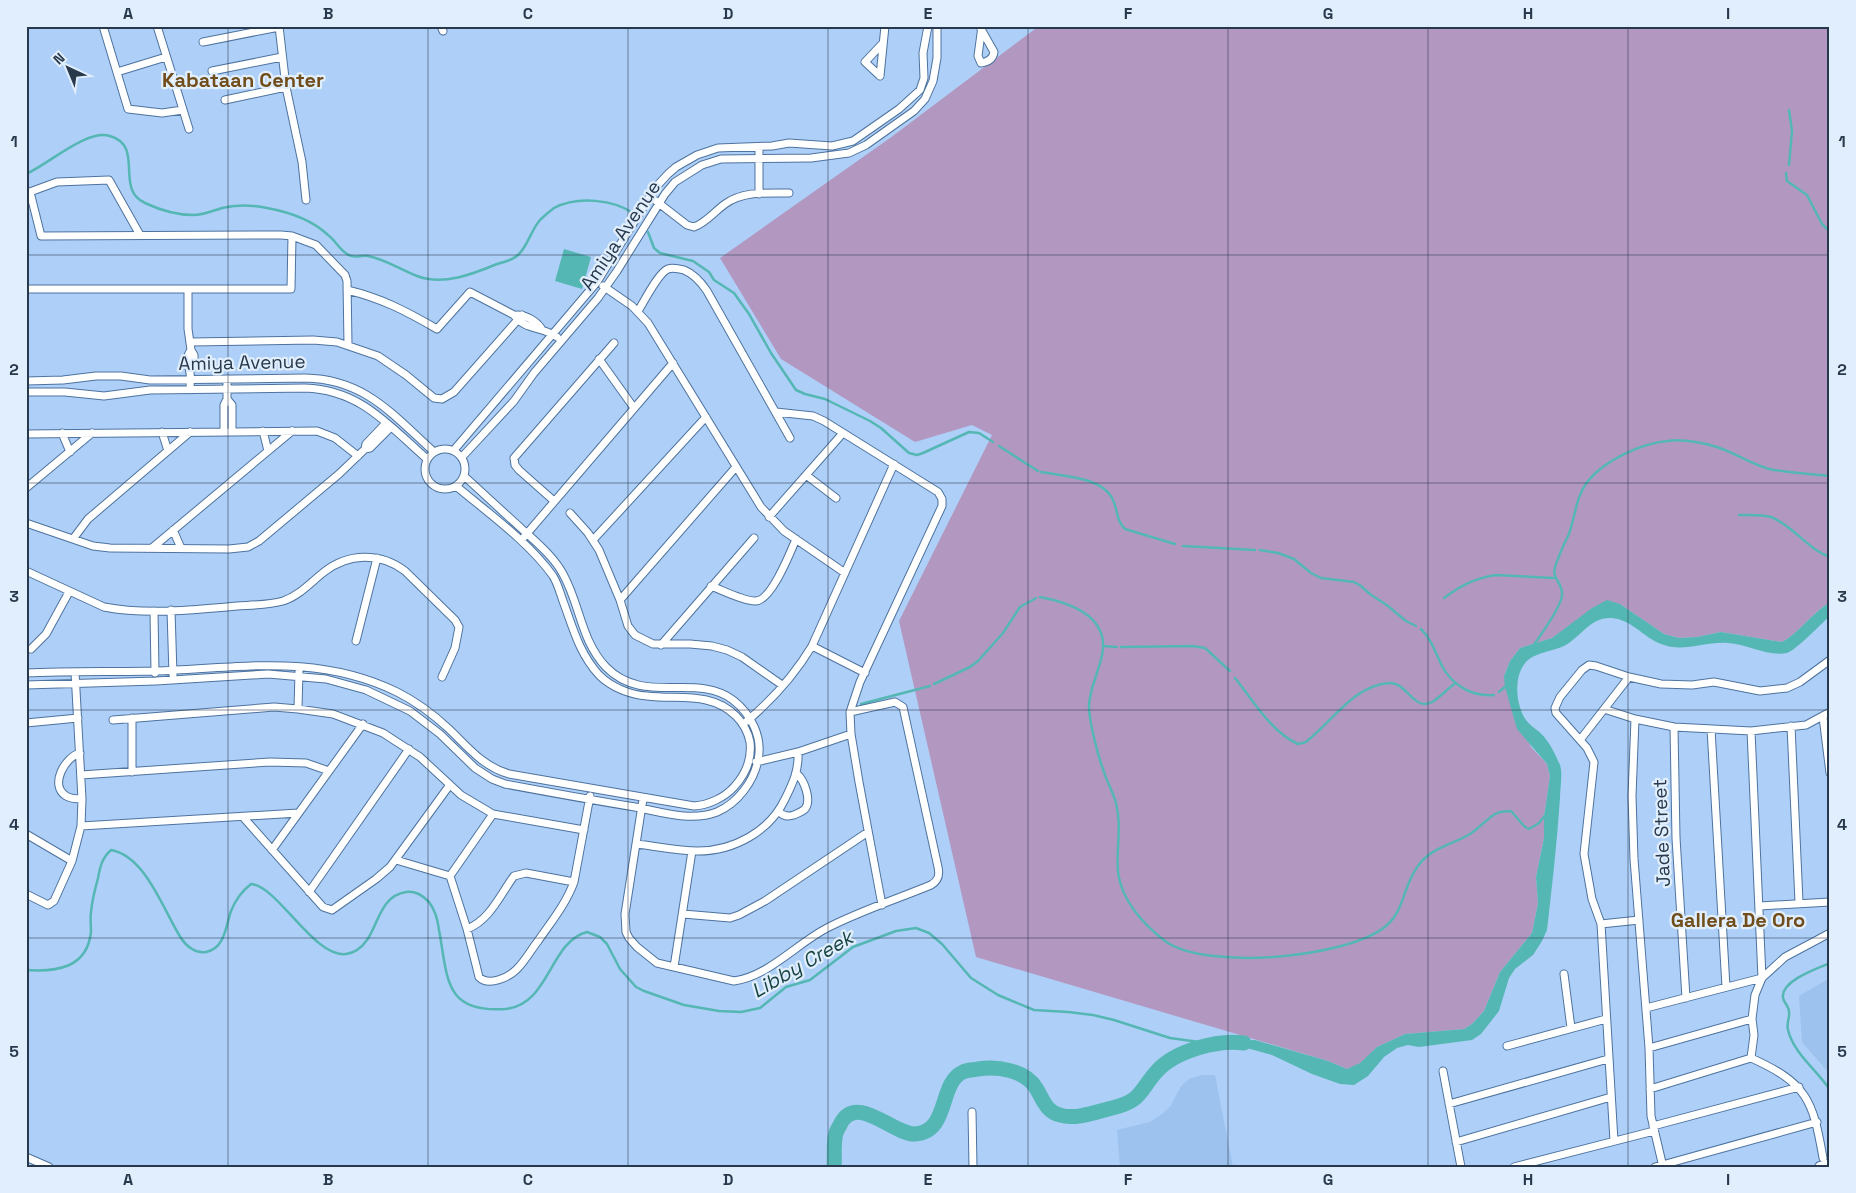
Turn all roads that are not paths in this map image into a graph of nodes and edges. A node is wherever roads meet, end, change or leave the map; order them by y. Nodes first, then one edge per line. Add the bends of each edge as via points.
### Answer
1 (103, 26) edge
2 (157, 26) edge
3 (885, 26) edge
4 (928, 26) edge
5 (937, 26) edge
6 (279, 27) edge
7 (203, 42) dead end
8 (883, 43) dead end
9 (166, 56) junction
10 (282, 57) junction
11 (212, 71) dead end
12 (117, 72) junction
13 (286, 87) junction
14 (920, 90) junction
15 (928, 94) junction
16 (225, 100) dead end
17 (183, 110) junction
18 (189, 129) dead end
19 (832, 146) junction
20 (759, 147) junction
21 (832, 155) junction
22 (759, 158) junction
23 (28, 193) edge
24 (789, 193) dead end
25 (759, 194) junction
26 (650, 197) junction
27 (306, 200) dead end
28 (659, 203) junction
29 (140, 235) junction
30 (292, 236) junction
31 (597, 282) junction
32 (606, 288) junction
33 (26, 289) edge
34 (188, 290) junction
35 (347, 290) junction
36 (638, 311) junction
37 (518, 316) junction
38 (554, 335) junction
39 (561, 341) junction
40 (614, 343) dead end
41 (348, 345) junction
42 (191, 346) junction
43 (600, 359) junction
44 (673, 363) junction
45 (190, 375) junction
46 (227, 379) junction
47 (26, 381) edge
48 (228, 389) junction
49 (190, 390) junction
50 (26, 392) edge
51 (634, 408) junction
52 (776, 412) junction
53 (706, 417) junction
54 (388, 425) junction
55 (263, 431) junction
56 (292, 431) junction
57 (162, 432) junction
58 (190, 432) junction
59 (228, 432) junction
60 (62, 433) junction
61 (92, 433) junction
62 (843, 433) junction
63 (26, 434) edge
64 (790, 438) dead end
65 (454, 450) junction
66 (168, 451) junction
67 (268, 451) junction
68 (70, 452) junction
69 (434, 452) junction
70 (358, 456) junction
71 (462, 457) junction
72 (427, 459) junction
73 (894, 464) junction
74 (736, 467) junction
75 (464, 476) junction
76 (806, 476) junction
77 (456, 486) junction
78 (26, 488) edge
79 (836, 498) dead end
80 (554, 502) junction
81 (570, 514) dead end
82 (769, 517) junction
83 (26, 523) edge
84 (174, 530) junction
85 (526, 533) junction
86 (754, 538) dead end
87 (72, 539) junction
88 (796, 539) junction
89 (593, 540) junction
90 (520, 541) junction
91 (152, 548) junction
92 (181, 548) junction
93 (378, 558) junction
94 (26, 571) edge
95 (845, 572) junction
96 (712, 586) junction
97 (69, 592) junction
98 (620, 600) junction
99 (171, 610) junction
100 (154, 611) junction
101 (356, 641) dead end
102 (661, 645) junction
103 (812, 646) junction
104 (31, 649) dead end
105 (1830, 660) edge
106 (299, 666) junction
107 (173, 670) junction
108 (155, 671) junction
109 (75, 672) junction
110 (26, 673) edge
111 (865, 673) junction
112 (299, 676) junction
113 (442, 677) dead end
114 (1629, 677) junction
115 (173, 680) junction
116 (156, 681) junction
117 (76, 684) junction
118 (26, 685) edge
119 (782, 686) junction
120 (298, 709) junction
121 (1604, 709) junction
122 (850, 712) junction
123 (1830, 712) edge
124 (1823, 717) junction
125 (78, 718) junction
126 (132, 718) junction
127 (750, 718) junction
128 (1635, 719) junction
129 (113, 720) dead end
130 (26, 723) edge
131 (363, 724) junction
132 (743, 724) junction
133 (1791, 726) junction
134 (1674, 727) junction
135 (1711, 729) junction
136 (1751, 731) junction
137 (851, 734) junction
138 (1580, 740) junction
139 (409, 749) junction
140 (798, 752) junction
141 (80, 753) junction
142 (748, 762) junction
143 (758, 762) junction
144 (329, 771) junction
145 (132, 772) junction
146 (1830, 773) edge
147 (797, 774) junction
148 (81, 775) junction
149 (449, 786) junction
150 (592, 789) junction
151 (82, 799) junction
152 (643, 799) junction
153 (590, 800) junction
154 (642, 808) junction
155 (779, 812) junction
156 (298, 813) junction
157 (493, 814) junction
158 (243, 817) junction
159 (82, 826) junction
160 (584, 830) junction
161 (868, 832) junction
162 (26, 834) edge
163 (636, 844) junction
164 (272, 850) junction
165 (692, 851) junction
166 (396, 860) junction
167 (72, 861) junction
168 (450, 876) junction
169 (574, 882) junction
170 (309, 892) junction
171 (26, 894) edge
172 (1799, 902) junction
173 (1830, 902) edge
174 (882, 905) junction
175 (1760, 906) junction
176 (683, 914) junction
177 (1639, 920) junction
178 (1601, 924) junction
179 (467, 928) junction
180 (1830, 933) edge
181 (674, 967) junction
182 (1564, 974) dead end
183 (1762, 978) junction
184 (1726, 987) junction
185 (1686, 998) junction
186 (1646, 1008) junction
187 (1606, 1019) junction
188 (1752, 1019) junction
189 (1570, 1028) junction
190 (1507, 1046) dead end
191 (1649, 1048) junction
192 (1751, 1058) junction
193 (1608, 1059) junction
194 (1443, 1071) dead end
195 (1799, 1087) junction
196 (1650, 1089) junction
197 (1611, 1097) junction
198 (1449, 1104) junction
199 (972, 1112) dead end
200 (1817, 1122) junction
201 (1653, 1128) junction
202 (1614, 1141) junction
203 (1456, 1142) junction
204 (26, 1157) edge
205 (1824, 1163) edge
206 (1660, 1166) edge
207 (49, 1167) edge
208 (973, 1167) edge
209 (1461, 1167) edge
210 (1514, 1167) edge

1 - 12 street
2 - 9 street
3 - 8 street
4 - 14 street
5 - 15 street, Amiya Avenue via 937,58
6 - 7 street
6 - 10 street
9 - 12 street
9 - 17 street
10 - 11 street
10 - 13 street
12 - 17 street via 128,110 162,113
13 - 16 street
13 - 27 street via 302,162
14 - 15 street
14 - 19 street, Amiya Avenue via 861,136 846,144
15 - 21 street, Amiya Avenue via 914,111 866,145 849,153
17 - 18 street
19 - 20 street, Amiya Avenue via 798,143
19 - 21 street
20 - 22 street
20 - 26 street, Amiya Avenue via 718,148 697,155 668,174
21 - 22 street, Amiya Avenue
22 - 25 street
22 - 28 street, Amiya Avenue via 721,159 702,165 675,182
23 - 29 street via 41,236
23 - 29 street via 57,182 109,180
24 - 25 street
25 - 28 street via 733,199 694,227
26 - 28 street
26 - 31 street, Amiya Avenue
28 - 32 street, Amiya Avenue
29 - 30 street
30 - 34 street via 291,289
30 - 35 street via 322,250 345,275
31 - 32 street
31 - 38 street, Amiya Avenue
32 - 36 street
32 - 39 street, Amiya Avenue
33 - 34 street
34 - 42 street
35 - 37 street via 391,303 437,329 470,292
35 - 41 street
36 - 44 street
36 - 52 street via 668,269 688,272 707,291
37 - 38 street via 534,328
37 - 41 street via 442,403 389,363
38 - 39 street
38 - 65 street, Amiya Avenue
39 - 71 street, Amiya Avenue via 514,401
40 - 43 street
41 - 42 street via 313,340
42 - 45 street via 187,361
43 - 51 street
43 - 80 street via 511,462
44 - 51 street
44 - 53 street
45 - 46 street, Amiya Avenue
45 - 47 street, Amiya Avenue via 150,380 96,376
45 - 49 street
46 - 48 street
46 - 69 street, Amiya Avenue via 317,378 353,386 371,397
48 - 49 street, Amiya Avenue
48 - 54 street, Amiya Avenue via 327,390 357,400
48 - 59 street via 228,399 232,404
49 - 50 street, Amiya Avenue via 104,396
51 - 80 street
52 - 62 street via 813,416
52 - 64 street
53 - 74 street
53 - 89 street
54 - 70 street via 366,444
54 - 72 street, Amiya Avenue
55 - 56 street
55 - 59 street
55 - 67 street
56 - 67 street
56 - 70 street via 326,433
57 - 58 street
57 - 61 street
57 - 66 street
58 - 59 street
58 - 66 street
60 - 61 street
60 - 63 street
60 - 68 street
61 - 68 street
62 - 73 street
62 - 76 street
65 - 69 street
65 - 71 street
66 - 87 street via 88,519
67 - 84 street
68 - 78 street
69 - 72 street
70 - 92 street via 254,545 229,549
71 - 75 street
72 - 77 street via 425,472 431,484 443,489
73 - 95 street
73 - 111 street via 938,492 943,502
74 - 82 street
74 - 98 street
75 - 77 street
75 - 85 street
76 - 79 street
76 - 82 street
77 - 90 street
80 - 85 street
81 - 89 street
82 - 88 street
83 - 87 street
84 - 91 street
84 - 92 street
85 - 90 street
85 - 127 street via 563,573 590,644 597,657 615,675 634,685 718,692 733,700
86 - 96 street
87 - 91 street via 102,547
88 - 95 street
88 - 96 street via 763,602
89 - 98 street
90 - 132 street via 554,578 580,650 601,677 635,694 698,697 715,702 732,712
91 - 92 street
93 - 99 street via 358,557 335,564 297,594 283,600 224,608
93 - 101 street
93 - 113 street via 405,571 456,620 459,627 455,648
94 - 97 street
95 - 103 street
96 - 102 street
97 - 100 street via 104,607
97 - 104 street via 46,634
98 - 102 street via 628,626 635,635
99 - 100 street
99 - 107 street
100 - 108 street
102 - 119 street via 690,644 727,650
103 - 111 street
103 - 119 street
105 - 114 street via 1788,688 1767,691 1714,682 1673,685
106 - 107 street via 268,664
106 - 112 street
106 - 150 street via 347,674 397,692 448,728 483,762 500,771
107 - 108 street
107 - 115 street
108 - 109 street
108 - 116 street
109 - 110 street
109 - 117 street
111 - 122 street
112 - 115 street via 268,674
112 - 120 street
112 - 153 street via 344,683 404,708 492,779
114 - 121 street
114 - 138 street via 1589,665 1560,697 1556,713
115 - 116 street
116 - 117 street
117 - 118 street
117 - 125 street
119 - 127 street
120 - 126 street via 274,707
120 - 131 street via 333,714
121 - 128 street
121 - 138 street
122 - 137 street
122 - 174 street via 895,702 903,707 939,873 931,885
123 - 124 street
124 - 133 street via 1806,725
124 - 146 street
125 - 130 street
125 - 141 street
126 - 129 street
126 - 145 street
127 - 132 street
127 - 143 street via 759,742
128 - 134 street
128 - 177 street via 1632,796
131 - 139 street
131 - 144 street
132 - 142 street via 750,744
133 - 136 street
133 - 172 street
134 - 135 street
134 - 185 street, Jade Street via 1676,838
135 - 136 street
135 - 184 street
136 - 175 street
137 - 140 street
137 - 161 street
138 - 178 street via 1594,762 1584,854 1592,899
139 - 149 street
139 - 170 street
140 - 143 street
140 - 147 street
141 - 148 street
141 - 151 street via 66,762 60,789 68,797
142 - 143 street
142 - 152 street via 732,789 704,805 685,806
143 - 154 street via 746,788 718,812 686,816
144 - 145 street via 306,763 284,762
144 - 156 street
145 - 148 street
147 - 155 street
147 - 155 street via 803,782 807,801 805,808 789,816
148 - 151 street
149 - 157 street
149 - 166 street
150 - 152 street
150 - 153 street
151 - 159 street
152 - 154 street
153 - 154 street
153 - 160 street
154 - 163 street
155 - 165 street via 739,843
156 - 158 street
156 - 164 street
157 - 160 street
157 - 168 street
158 - 159 street
158 - 164 street
159 - 167 street
160 - 169 street
161 - 174 street
161 - 176 street via 739,915 730,918
162 - 167 street
163 - 165 street
163 - 181 street via 625,914 626,932 647,956 657,963
164 - 170 street
165 - 176 street
166 - 168 street
166 - 170 street via 376,879 332,910 323,907
167 - 171 street via 51,904 44,904
168 - 179 street
169 - 179 street via 520,873 514,876 484,918
169 - 179 street via 557,914 522,963 510,974 490,982 482,979 477,972
172 - 173 street
172 - 175 street
174 - 181 street via 827,928 746,979 734,980
175 - 183 street
176 - 181 street
177 - 178 street
177 - 186 street
178 - 187 street
180 - 183 street via 1785,957
182 - 189 street
183 - 184 street
183 - 188 street via 1755,995
184 - 185 street
185 - 186 street
186 - 191 street
187 - 189 street
187 - 193 street
188 - 191 street
188 - 192 street
189 - 190 street
191 - 196 street
192 - 195 street via 1776,1070
192 - 196 street
193 - 197 street
193 - 198 street
194 - 198 street
195 - 200 street
195 - 201 street
196 - 201 street
197 - 202 street
197 - 203 street
198 - 203 street
199 - 208 street
200 - 205 street
200 - 206 street
201 - 202 street
201 - 206 street
202 - 210 street
203 - 209 street
204 - 207 street

